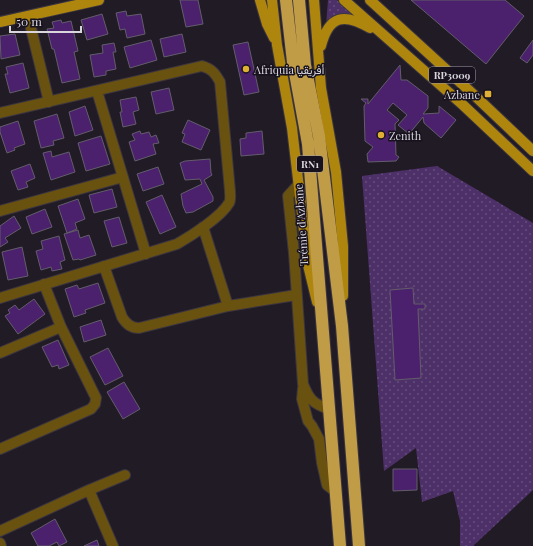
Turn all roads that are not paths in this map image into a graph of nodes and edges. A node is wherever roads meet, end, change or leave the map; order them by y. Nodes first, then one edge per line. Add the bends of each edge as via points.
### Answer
1 (99, 0) edge
2 (260, 0) edge
3 (272, 0) edge
4 (286, 0) edge
5 (299, 0) edge
6 (314, 0) edge
7 (344, 0) edge
8 (370, 0) edge
9 (28, 16) junction
10 (0, 22) edge
11 (387, 38) junction
12 (276, 44) junction
13 (319, 53) junction
14 (97, 91) junction
15 (49, 102) junction
16 (0, 113) edge
17 (533, 151) edge
18 (533, 171) edge
19 (123, 177) junction
20 (299, 184) junction
21 (0, 211) edge
22 (203, 227) junction
23 (146, 254) junction
24 (104, 266) junction
25 (44, 284) junction
26 (296, 295) junction
27 (0, 298) edge
28 (228, 306) junction
29 (342, 326) junction
30 (62, 327) junction
31 (322, 329) junction
32 (0, 353) edge
33 (303, 384) junction
34 (329, 409) junction
35 (0, 449) edge
36 (125, 475) dead end
37 (89, 490) junction
38 (336, 492) junction
39 (0, 531) edge
40 (0, 543) edge
41 (1, 546) edge
42 (113, 546) edge
43 (340, 546) edge
44 (359, 546) edge

1 - 9 main road
2 - 12 main road
3 - 12 main road
4 - 31 highway, Trémie d'Azbane / RN1 via 293,62 308,144
5 - 29 highway, RN1 via 305,65 319,136
6 - 13 main road
7 - 11 main road, RP3009
8 - 17 main road, RP3009
9 - 10 main road
9 - 15 street
11 - 13 main road via 359,22 342,19 329,27
11 - 18 main road, RP3009
12 - 20 main road via 292,128
13 - 29 main road via 321,88 336,172 343,246
14 - 15 street
14 - 19 street
14 - 22 street via 202,66 214,72 220,82 230,200 223,210
15 - 16 street
19 - 21 street
19 - 23 street
20 - 26 street via 288,196
20 - 31 main road via 308,265
22 - 23 street via 178,244
22 - 28 street
23 - 24 street
24 - 25 street
24 - 28 street via 122,317 132,327 139,328
25 - 27 street
25 - 30 street
26 - 28 street
26 - 33 street
29 - 44 highway, RN1
30 - 32 street
30 - 35 street via 96,398 95,404 91,409
31 - 34 highway, RN1
33 - 34 street via 309,397 319,406
33 - 38 street via 302,399 308,421 319,439 327,485
34 - 38 highway, RN1
36 - 37 street
37 - 39 street
37 - 42 street
38 - 43 highway, RN1
40 - 41 street

